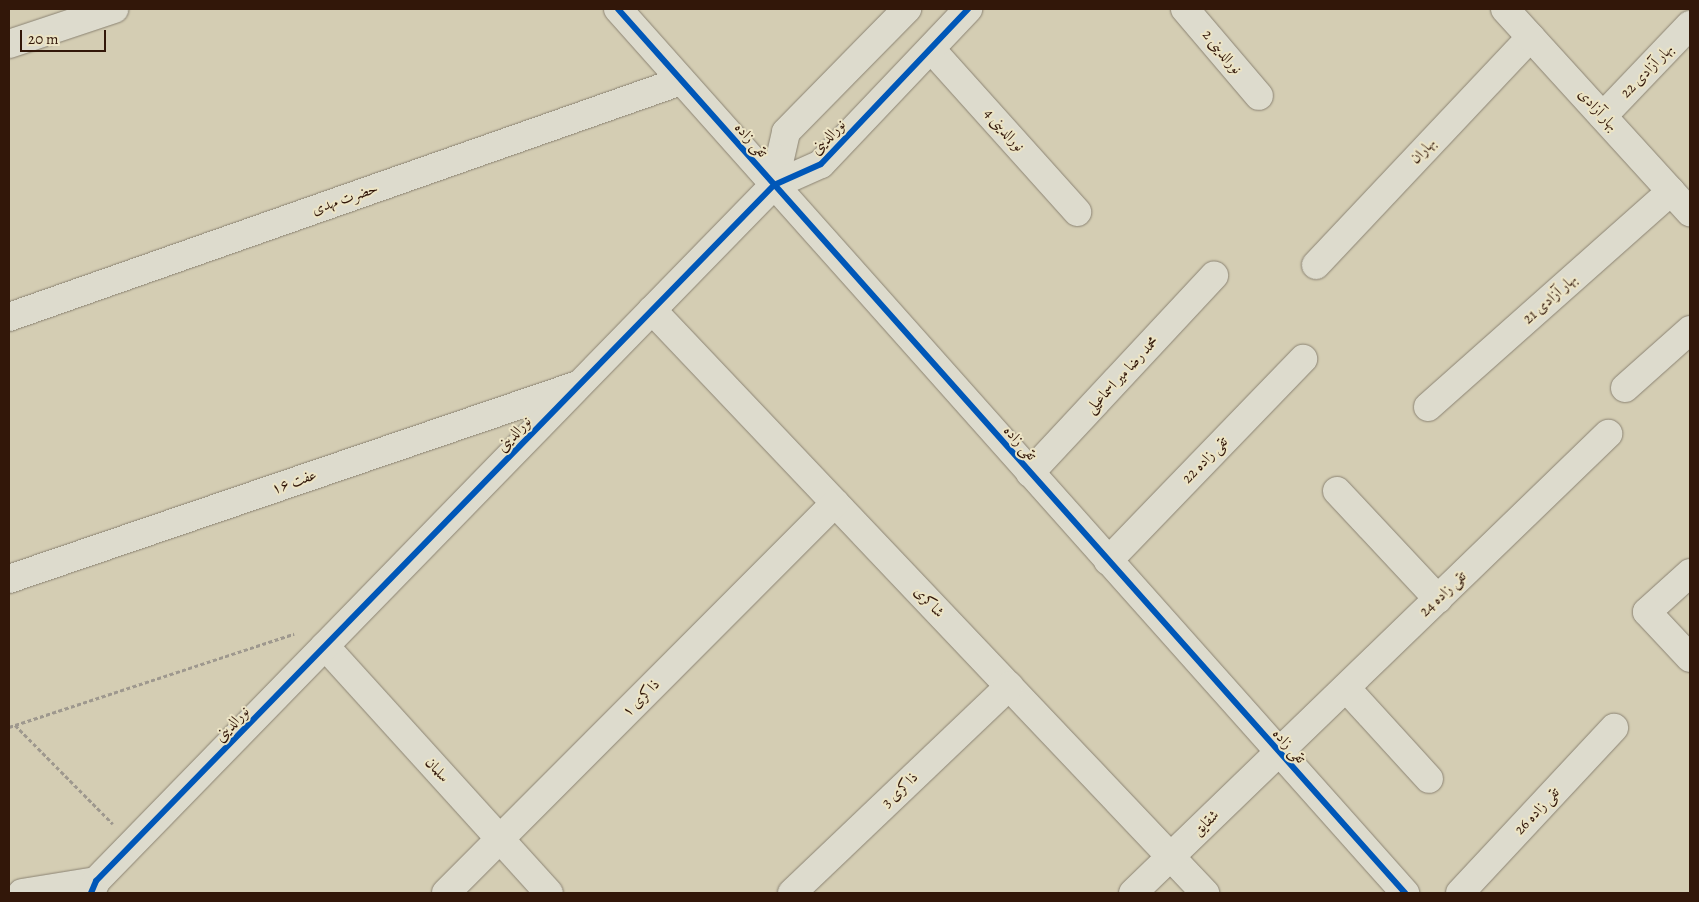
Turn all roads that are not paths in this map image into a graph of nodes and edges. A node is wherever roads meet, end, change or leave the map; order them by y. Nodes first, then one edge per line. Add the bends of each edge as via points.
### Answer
1 (114, 9) edge
2 (618, 9) edge
3 (907, 9) edge
4 (968, 9) edge
5 (1185, 9) edge
6 (1505, 9) edge
7 (1690, 25) edge
8 (1531, 37) junction
9 (9, 44) edge
10 (931, 48) junction
11 (681, 81) junction
12 (1259, 96) dead end
13 (1603, 116) junction
14 (774, 185) junction
15 (1671, 190) junction
16 (1076, 212) dead end
17 (1690, 212) edge
18 (1316, 265) dead end
19 (1214, 276) dead end
20 (652, 310) junction
21 (9, 318) edge
22 (1690, 330) edge
23 (1303, 359) dead end
24 (580, 384) junction
25 (1625, 388) dead end
26 (1428, 407) dead end
27 (1608, 434) dead end
28 (1030, 473) junction
29 (1337, 491) dead end
30 (835, 503) junction
31 (1108, 561) junction
32 (1690, 573) edge
33 (9, 579) edge
34 (1438, 599) junction
35 (325, 646) junction
36 (1690, 658) edge
37 (1009, 686) junction
38 (1346, 688) junction
39 (1614, 728) dead end
40 (1278, 754) junction
41 (1428, 779) dead end
42 (500, 839) junction
43 (1171, 857) junction
44 (94, 887) edge
45 (22, 893) edge
46 (446, 893) edge
47 (549, 893) edge
48 (792, 893) edge
49 (1133, 893) edge
50 (1205, 893) edge
51 (1405, 893) edge
52 (1460, 893) edge

1 - 9 street
2 - 11 street, تقی زاده
3 - 14 street via 786,132
4 - 10 street, نورالدینی
5 - 12 street, نورالدینی 2
6 - 8 street, بهار آزادی
7 - 13 street, بهار آزادی 22
8 - 13 street, بهار آزادی
8 - 18 street, بهاران
10 - 14 street, نورالدینی via 821,164
10 - 16 street, نورالدینی 4
11 - 14 street, تقی زاده
11 - 21 street, حضرت مهدی
13 - 15 street, بهار آزادی
14 - 20 street, نورالدینی
14 - 28 street, تقی زاده
15 - 17 street, بهار آزادی
15 - 26 street, بهار آزادی 21
19 - 28 street, محمد رضا میر اسماعیلی
20 - 24 street, نورالدینی
20 - 30 street, شاکری
22 - 25 street
23 - 31 street, تقی زاده 22
24 - 33 street, عفت ۱۶
24 - 35 street, نورالدینی
27 - 34 street, تقی زاده 24
28 - 31 street, تقی زاده
29 - 34 street
30 - 37 street, شاکری
30 - 42 street, ذاکری ۱
31 - 40 street, تقی زاده
32 - 36 street via 1647,612
34 - 38 street, تقی زاده 24
35 - 42 street, سلمان
35 - 44 street, نورالدینی
37 - 43 street, شاکری
37 - 48 street, ذاکری 3
38 - 40 street, تقی زاده 24
38 - 41 street
39 - 52 street, تقی زاده 26
40 - 43 street, شقایق
40 - 51 street, تقی زاده
42 - 46 street, ذاکری ۱
42 - 47 street, سلمان
43 - 49 street, شقایق
43 - 50 street, شاکری
44 - 45 street, نورالدینی

